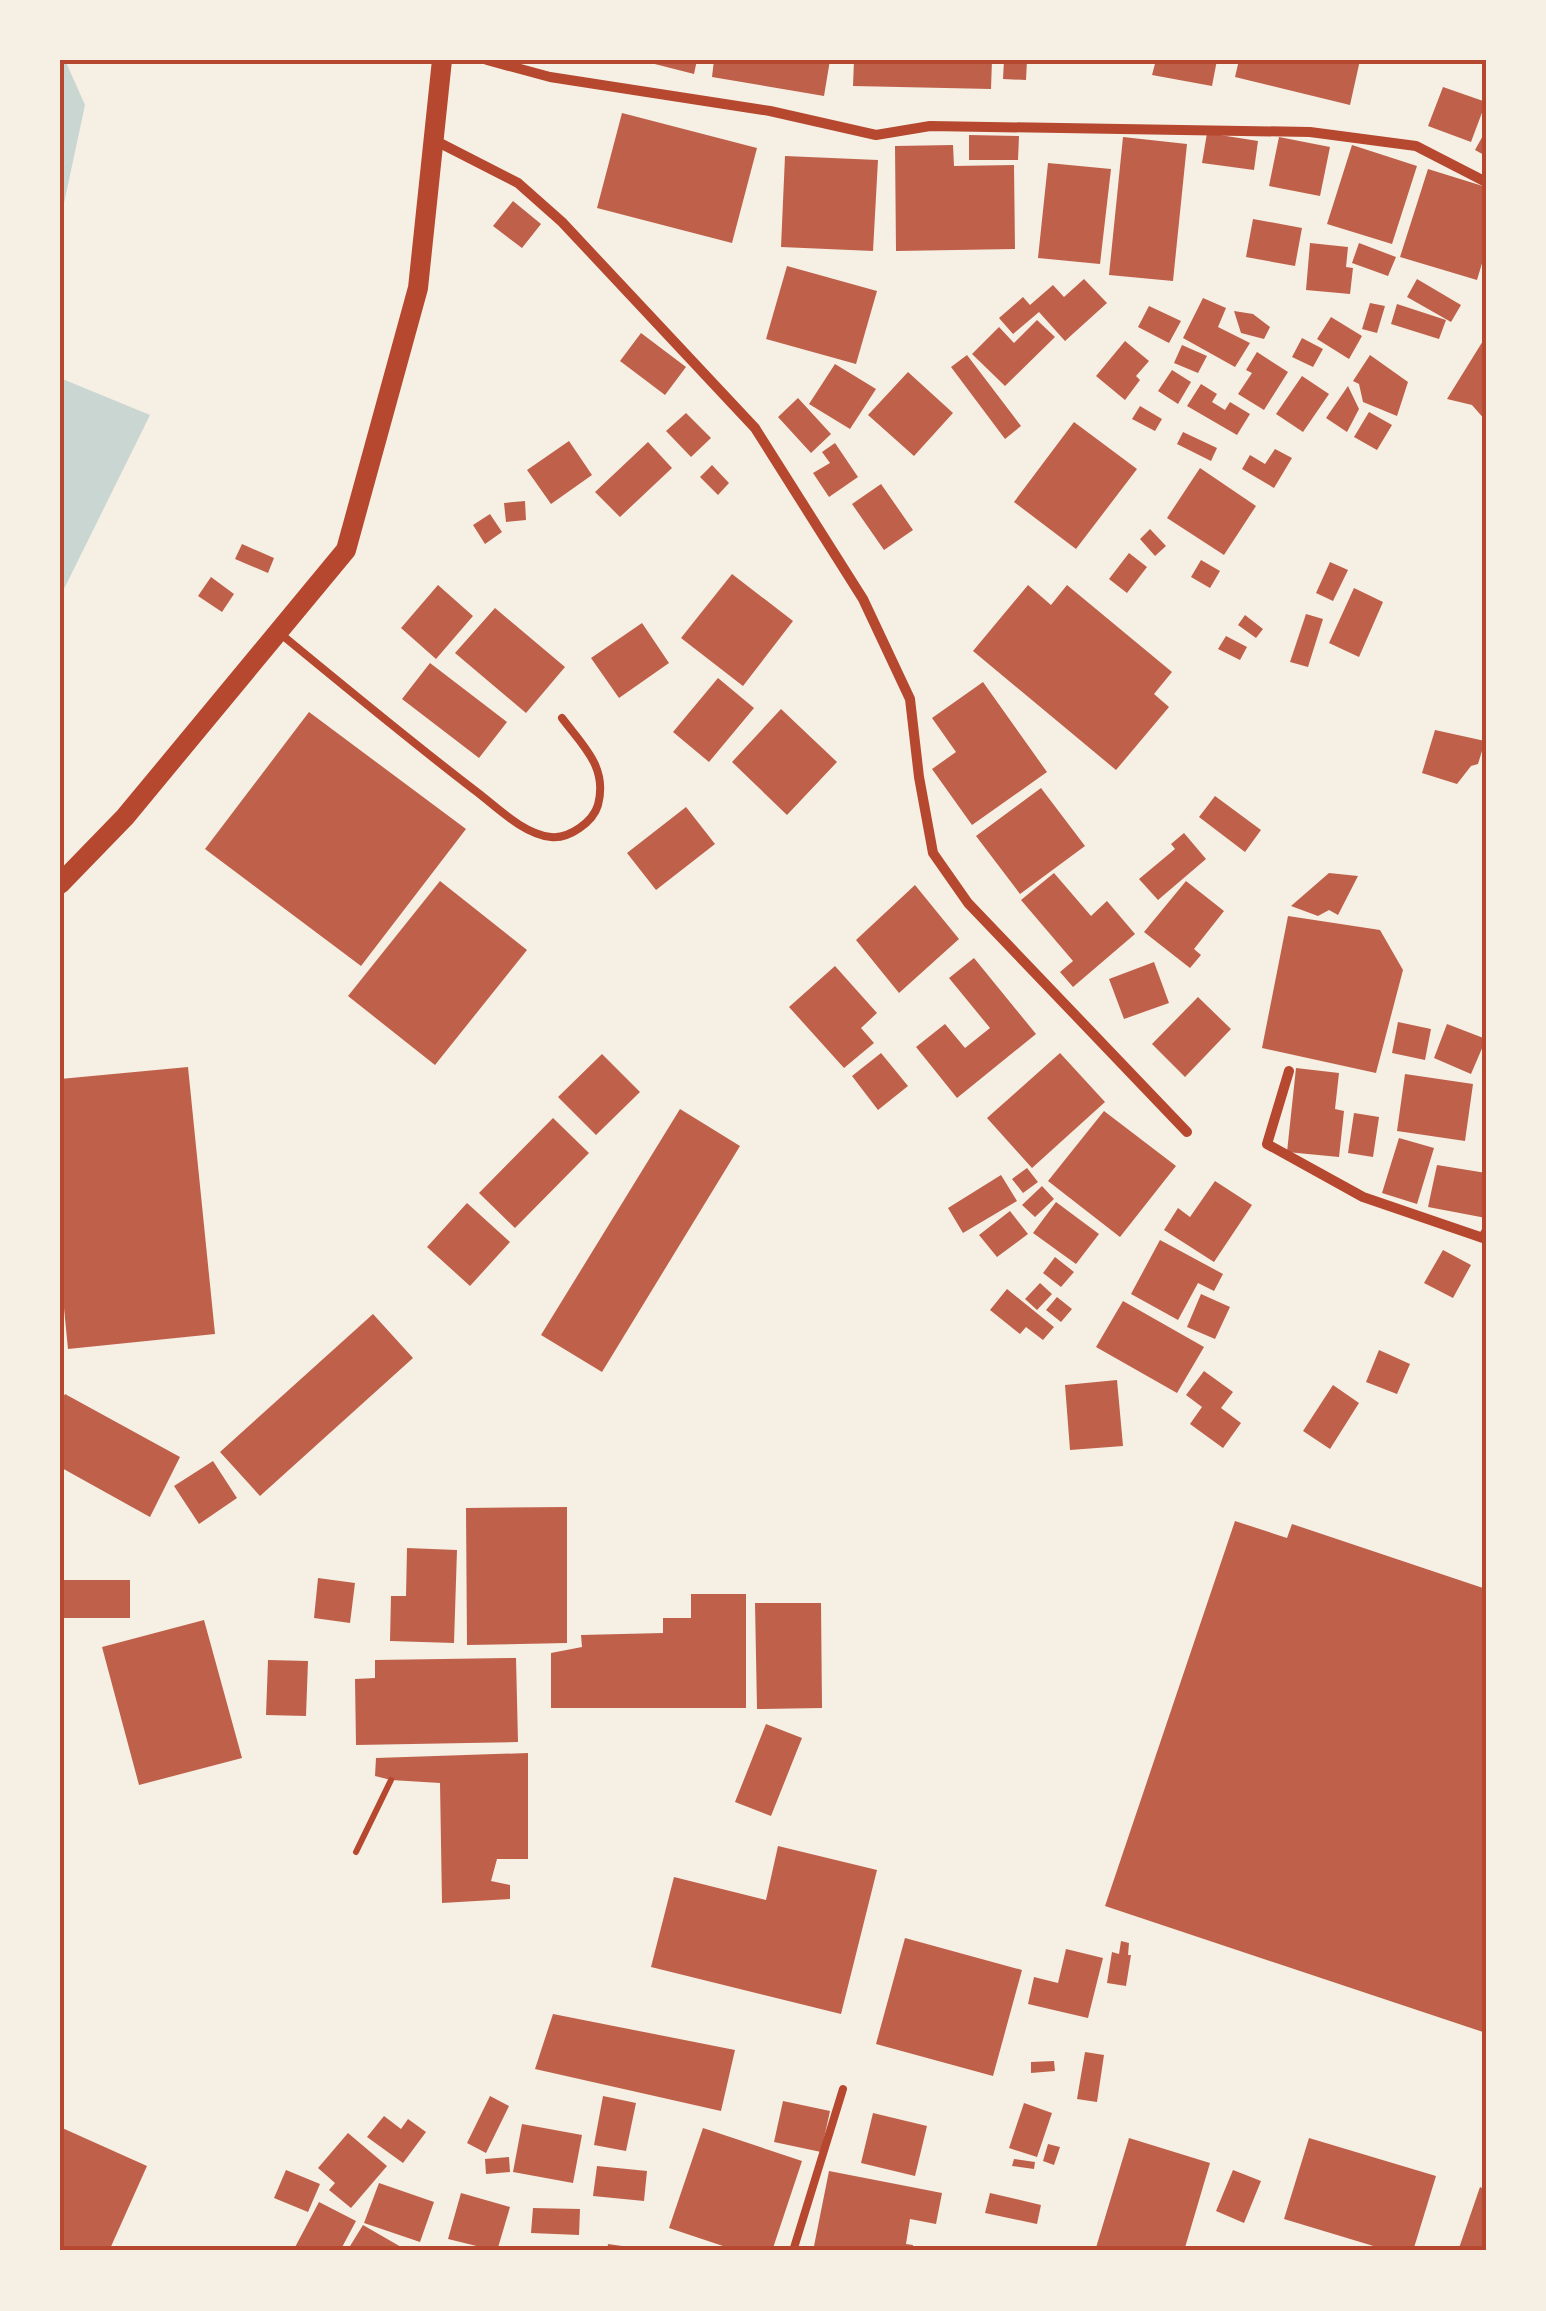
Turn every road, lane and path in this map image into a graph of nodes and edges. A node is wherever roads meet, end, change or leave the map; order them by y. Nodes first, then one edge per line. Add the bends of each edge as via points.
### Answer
1 (442, 60) edge
2 (487, 60) edge
3 (433, 139) junction
4 (1486, 182) edge
5 (278, 632) junction
6 (562, 718) dead end
7 (60, 884) edge
8 (1289, 1072) dead end
9 (1186, 1132) dead end
10 (1486, 1232) edge
11 (391, 1780) dead end
12 (356, 1852) dead end
13 (843, 2089) dead end
14 (794, 2251) edge

1 - 3 main road
2 - 4 street via 876,135 930,126 1310,132 1416,146
3 - 5 main road via 418,288 346,550
3 - 9 street via 518,183 562,222 755,428 863,598 910,699 934,853 968,903
5 - 6 lane via 476,791 526,828 553,838 576,831 596,812 602,788 594,760
5 - 7 main road
8 - 10 street via 1267,1144 1363,1197 1482,1238
11 - 12 path
13 - 14 lane

